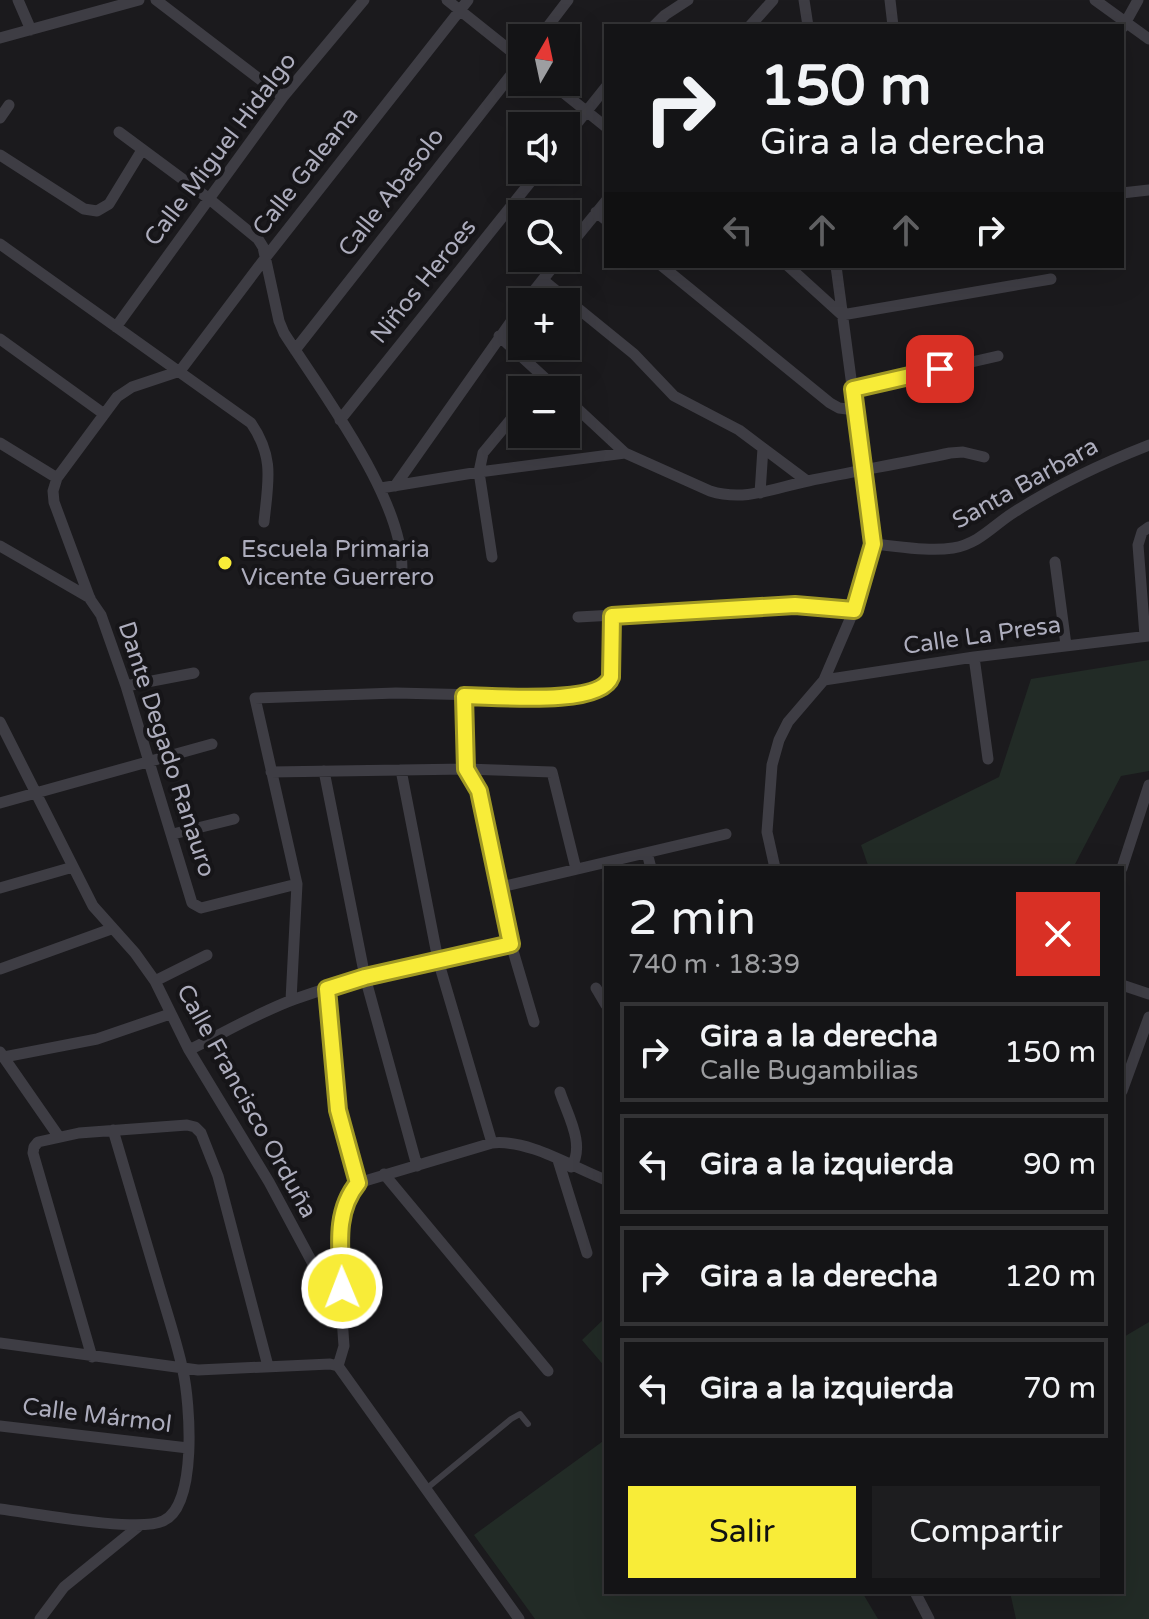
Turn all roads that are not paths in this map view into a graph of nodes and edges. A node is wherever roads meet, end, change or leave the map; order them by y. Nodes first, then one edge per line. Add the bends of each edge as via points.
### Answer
1 (18, 0) edge
2 (139, 0) edge
3 (156, 0) edge
4 (364, 0) edge
5 (447, 0) edge
6 (568, 0) edge
7 (773, 0) edge
8 (804, 0) edge
9 (890, 0) edge
10 (1095, 0) edge
11 (1138, 0) edge
12 (682, 1) edge
13 (105, 4) edge
14 (464, 5) edge
15 (550, 24) edge
16 (656, 24) edge
17 (752, 24) edge
18 (808, 24) edge
19 (893, 24) edge
20 (1121, 24) edge
21 (1124, 24) edge
22 (1124, 26) edge
23 (31, 30) junction
24 (0, 38) edge
25 (1149, 39) edge
26 (508, 47) edge
27 (508, 78) edge
28 (604, 90) edge
29 (568, 96) edge
30 (283, 97) junction
31 (9, 105) dead end
32 (587, 111) junction
33 (0, 118) edge
34 (580, 120) edge
35 (604, 125) edge
36 (119, 132) dead end
37 (142, 150) junction
38 (0, 155) edge
39 (529, 184) edge
40 (1149, 190) edge
41 (1124, 193) edge
42 (208, 198) junction
43 (604, 203) edge
44 (596, 212) junction
45 (604, 218) edge
46 (580, 232) edge
47 (0, 244) edge
48 (266, 257) junction
49 (664, 268) edge
50 (790, 268) edge
51 (836, 268) edge
52 (549, 272) edge
53 (1051, 279) dead end
54 (543, 280) junction
55 (537, 288) edge
56 (842, 315) junction
57 (508, 324) edge
58 (116, 327) junction
59 (499, 336) junction
60 (0, 339) edge
61 (295, 350) junction
62 (998, 356) dead end
63 (180, 371) junction
64 (543, 376) edge
65 (853, 389) junction
66 (855, 410) junction
67 (580, 411) edge
68 (104, 414) junction
69 (340, 420) junction
70 (508, 423) edge
71 (0, 443) edge
72 (1149, 445) edge
73 (763, 448) junction
74 (625, 453) junction
75 (984, 457) dead end
76 (479, 472) junction
77 (862, 472) junction
78 (57, 478) junction
79 (807, 481) junction
80 (395, 486) junction
81 (381, 488) junction
82 (760, 493) junction
83 (264, 522) dead end
84 (1146, 529) edge
85 (873, 544) junction
86 (0, 546) edge
87 (492, 557) dead end
88 (1055, 562) dead end
89 (401, 579) dead end
90 (90, 599) junction
91 (854, 610) junction
92 (612, 616) junction
93 (578, 617) dead end
94 (1147, 636) edge
95 (1066, 645) junction
96 (974, 657) junction
97 (194, 673) dead end
98 (824, 680) junction
99 (126, 686) junction
100 (464, 696) junction
101 (1, 722) edge
102 (212, 744) dead end
103 (988, 759) dead end
104 (149, 760) junction
105 (466, 769) junction
106 (401, 770) junction
107 (324, 771) junction
108 (271, 772) junction
109 (1149, 785) edge
110 (37, 793) junction
111 (0, 803) edge
112 (234, 819) dead end
113 (173, 834) junction
114 (726, 834) dead end
115 (647, 853) junction
116 (650, 866) edge
117 (775, 866) edge
118 (1123, 866) edge
119 (73, 867) junction
120 (576, 869) junction
121 (297, 884) junction
122 (501, 887) junction
123 (0, 888) edge
124 (111, 929) junction
125 (511, 944) junction
126 (207, 955) dead end
127 (438, 960) junction
128 (0, 969) edge
129 (365, 977) junction
130 (155, 981) junction
131 (1124, 986) edge
132 (596, 988) dead end
133 (327, 989) junction
134 (1149, 994) edge
135 (291, 1000) junction
136 (604, 1002) edge
137 (170, 1014) junction
138 (1149, 1017) edge
139 (534, 1022) dead end
140 (189, 1050) junction
141 (2, 1054) edge
142 (1124, 1086) edge
143 (560, 1092) dead end
144 (113, 1130) junction
145 (59, 1137) junction
146 (492, 1143) junction
147 (558, 1160) junction
148 (417, 1166) junction
149 (571, 1167) junction
150 (384, 1174) junction
151 (604, 1179) edge
152 (358, 1183) junction
153 (587, 1253) dead end
154 (342, 1318) junction
155 (1, 1340) edge
156 (92, 1357) junction
157 (268, 1366) junction
158 (338, 1366) junction
159 (183, 1369) junction
160 (548, 1371) dead end
161 (528, 1424) dead end
162 (0, 1426) edge
163 (188, 1448) junction
164 (426, 1489) junction
165 (0, 1509) edge
166 (139, 1526) junction
167 (916, 1594) edge
168 (40, 1619) edge
169 (519, 1619) edge
170 (929, 1619) edge

1 - 23 street
2 - 13 street
3 - 30 street
4 - 30 street, Calle Miguel Hidalgo
5 - 14 street
6 - 15 street
7 - 17 street
8 - 18 street
9 - 19 street
10 - 20 street
11 - 21 street
12 - 16 street
13 - 23 street
14 - 26 street
14 - 48 street, Calle Galeana
22 - 25 street
23 - 24 street
27 - 61 street, Calle Abasolo
28 - 32 street
29 - 32 street
30 - 42 street, Calle Miguel Hidalgo
31 - 33 street
32 - 34 street
32 - 35 street
36 - 37 street
37 - 38 street via 109,204 97,211 84,209
37 - 42 street
39 - 69 street, Niños Heroes
40 - 41 street
42 - 48 street via 258,239
42 - 58 street, Calle Miguel Hidalgo
43 - 44 street
44 - 45 street
44 - 46 street
47 - 58 street
48 - 61 street via 279,321
48 - 63 street, Calle Galeana
49 - 66 street via 830,403
50 - 56 street
51 - 56 street
52 - 54 street
53 - 56 street
54 - 55 street
54 - 73 street via 634,354 674,396
56 - 65 street
57 - 59 street
58 - 63 street
59 - 64 street
59 - 80 street
60 - 68 street
61 - 69 street
62 - 65 street
63 - 68 street via 123,391
63 - 83 street via 237,411 262,439 269,472
65 - 66 street
66 - 77 street
67 - 74 street
68 - 78 street
69 - 81 street
70 - 76 street via 483,453
71 - 78 street
72 - 85 street, Santa Barbara via 1072,478 966,544
73 - 79 street
73 - 82 street
74 - 76 street
74 - 82 street via 723,495
75 - 77 street via 950,453
76 - 80 street
76 - 87 street
77 - 79 street
77 - 85 street
78 - 90 street, Dante Degado Ranauro via 54,502
79 - 82 street
80 - 81 street
81 - 89 street via 397,531
84 - 94 street via 1138,545
85 - 91 street
86 - 90 street
88 - 95 street
90 - 99 street, Dante Degado Ranauro via 101,615
91 - 92 street via 795,605
91 - 98 street
92 - 93 street
92 - 100 street via 611,677 602,689 565,697
94 - 95 street, Calle La Presa
95 - 96 street, Calle La Presa
96 - 98 street, Calle La Presa
96 - 103 street
97 - 99 street
98 - 117 street via 788,722 772,765 767,832
99 - 104 street, Dante Degado Ranauro
100 - 105 street
100 - 108 street via 255,698
101 - 110 street, Calle Francisco Orduña
102 - 104 street
104 - 110 street
104 - 113 street, Dante Degado Ranauro
105 - 106 street
105 - 120 street via 552,772
105 - 122 street via 479,791
106 - 107 street
106 - 127 street
107 - 108 street
107 - 129 street
108 - 121 street
109 - 118 street
110 - 111 street
110 - 119 street, Calle Francisco Orduña
112 - 113 street
113 - 121 street, Dante Degado Ranauro via 196,907
114 - 115 street
115 - 116 street
115 - 120 street
119 - 123 street
119 - 124 street, Calle Francisco Orduña
120 - 122 street
121 - 135 street
122 - 125 street
124 - 128 street
124 - 130 street, Calle Francisco Orduña
125 - 127 street
125 - 139 street
126 - 130 street
127 - 129 street
127 - 146 street
129 - 133 street
129 - 148 street
130 - 137 street, Calle Francisco Orduña
131 - 134 street
132 - 136 street
133 - 135 street
133 - 152 street via 338,1110
135 - 140 street
137 - 140 street, Calle Francisco Orduña
137 - 141 street via 97,1039
138 - 142 street
140 - 154 street, Calle Francisco Orduña via 269,1182
141 - 145 street
143 - 149 street via 578,1147
144 - 145 street
144 - 157 street via 187,1125 195,1127 205,1142
144 - 159 street
145 - 156 street via 38,1142 33,1153
146 - 147 street via 515,1142
146 - 148 street
147 - 149 street
147 - 153 street
148 - 150 street
149 - 151 street
150 - 152 street
150 - 160 street
152 - 154 street via 342,1214
154 - 158 street via 344,1346
155 - 156 street
156 - 159 street
157 - 158 street
157 - 159 street
158 - 164 street
159 - 163 street
161 - 164 lane via 520,1414 511,1419
162 - 163 street, Calle Mármol
163 - 166 street via 186,1482 176,1513
164 - 169 street
165 - 166 street
166 - 168 street via 64,1587
167 - 170 street

